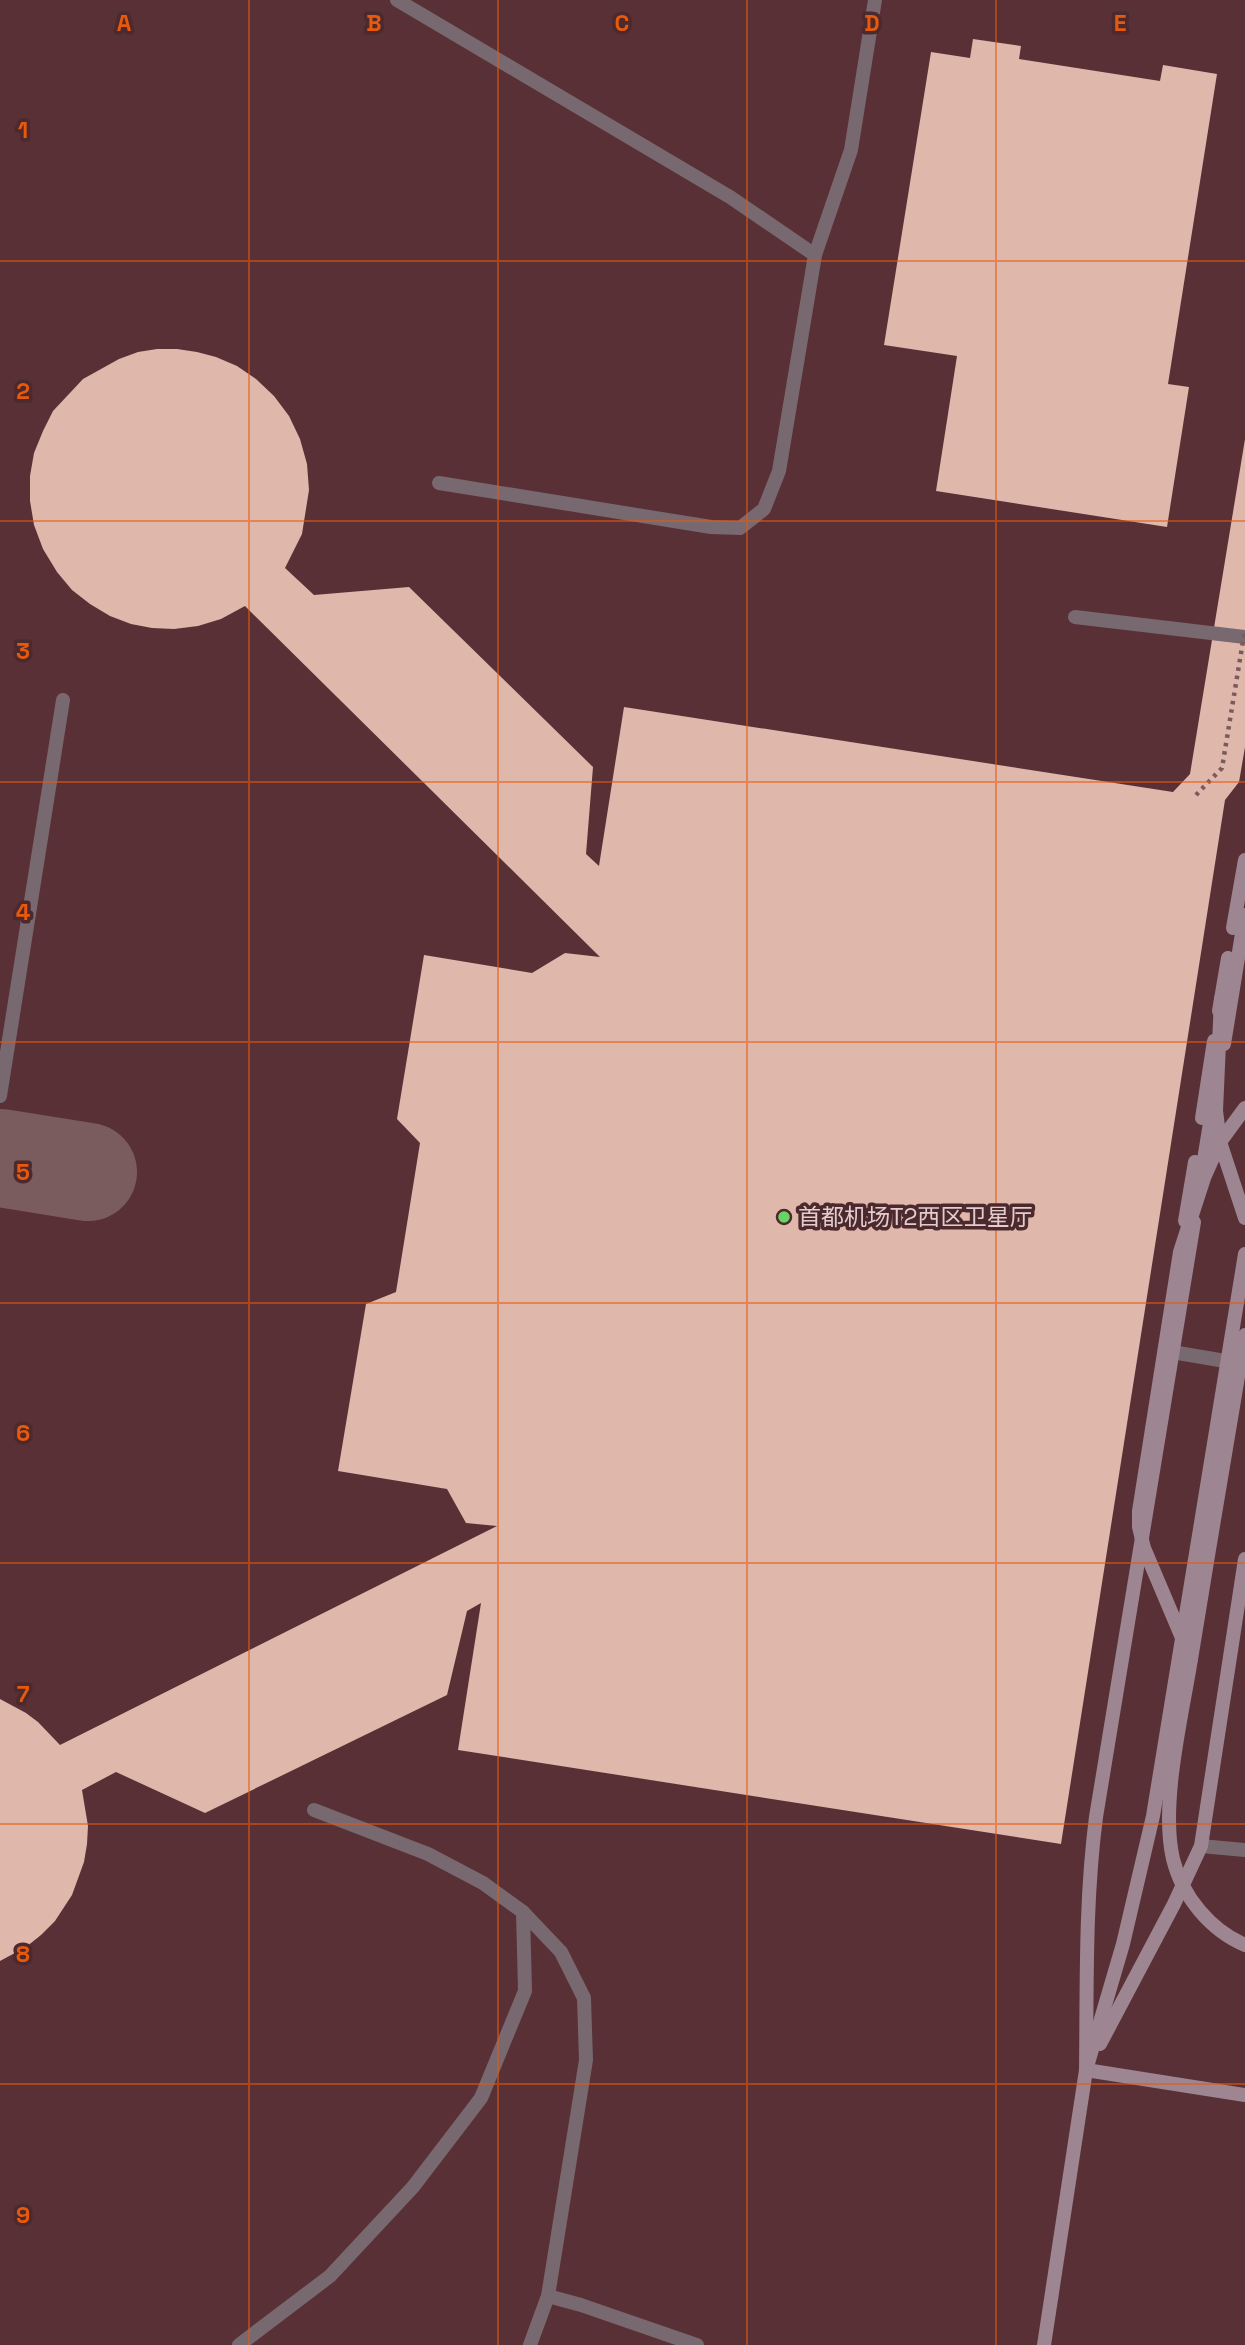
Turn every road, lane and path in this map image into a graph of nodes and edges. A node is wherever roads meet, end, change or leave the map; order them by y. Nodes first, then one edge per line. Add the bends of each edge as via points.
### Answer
1 (397, 0) edge
2 (875, 0) edge
3 (815, 255) junction
4 (439, 483) dead end
5 (1074, 617) dead end
6 (1245, 629) edge
7 (1245, 637) edge
8 (62, 700) dead end
9 (1196, 795) dead end
10 (1245, 860) edge
11 (1245, 915) edge
12 (1221, 999) junction
13 (6, 1012) edge
14 (0, 1096) edge
15 (1245, 1108) edge
16 (1220, 1142) junction
17 (1245, 1218) edge
18 (1181, 1252) junction
19 (1245, 1254) edge
20 (1245, 1335) edge
21 (1172, 1352) junction
22 (1227, 1361) junction
23 (1245, 1365) edge
24 (1245, 1559) edge
25 (1191, 1659) junction
26 (314, 1810) dead end
27 (1201, 1846) junction
28 (1245, 1850) edge
29 (523, 1912) junction
30 (1245, 1945) edge
31 (1086, 2070) junction
32 (1245, 2095) edge
33 (548, 2296) junction
34 (239, 2345) edge
35 (530, 2345) edge
36 (697, 2345) edge
37 (1044, 2345) edge

1 - 3 lane via 730,197
2 - 3 lane via 850,150
3 - 4 lane via 779,471 764,509 740,528
5 - 7 lane
6 - 9 path, bridge via 1222,768
8 - 13 lane
10 - 12 street
11 - 21 street
12 - 16 street, bridge via 1216,1111
12 - 18 street, bridge
13 - 14 lane
15 - 16 street
16 - 17 street
16 - 18 street, bridge
18 - 25 street, bridge via 1139,1527
19 - 22 street
20 - 25 street, bridge
21 - 22 lane
21 - 31 street via 1093,1838
22 - 23 lane
22 - 31 street via 1153,1815 1123,1944
24 - 27 street
25 - 30 street, bridge via 1170,1804 1173,1859 1185,1891 1203,1914
26 - 29 lane via 428,1854 483,1882
27 - 28 lane
27 - 31 street
29 - 33 lane via 561,1952 584,1997 586,2060
29 - 34 lane via 525,1991 481,2098 414,2187 330,2276
31 - 32 street
31 - 37 street
33 - 35 lane
33 - 36 lane

